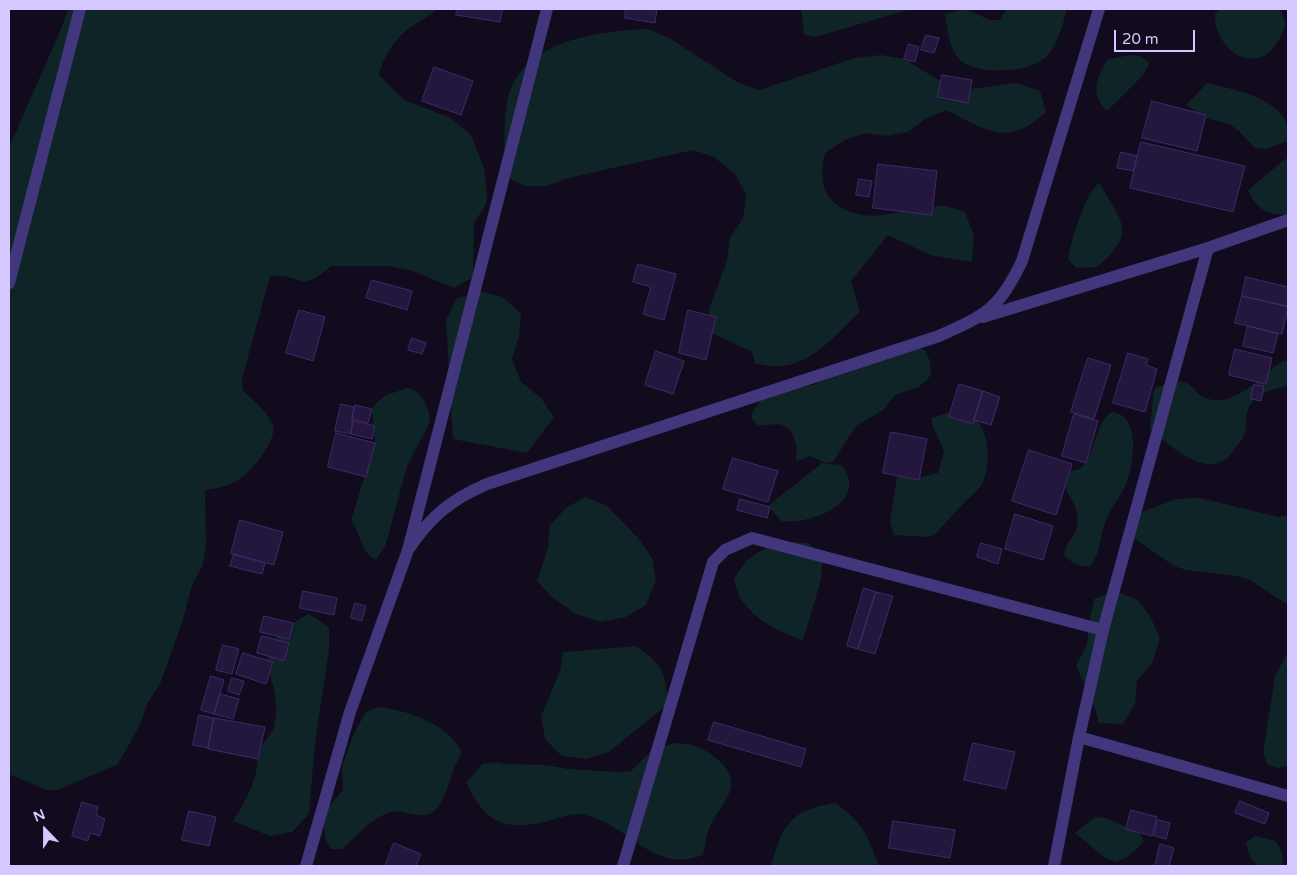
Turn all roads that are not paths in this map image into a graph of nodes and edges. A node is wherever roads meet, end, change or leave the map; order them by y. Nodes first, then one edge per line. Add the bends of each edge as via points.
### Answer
1 (80, 9) edge
2 (548, 9) edge
3 (1099, 9) edge
4 (1288, 220) edge
5 (1208, 248) junction
6 (9, 283) edge
7 (976, 319) junction
8 (408, 550) junction
9 (1103, 630) junction
10 (1079, 737) junction
11 (1288, 796) edge
12 (306, 866) edge
13 (623, 866) edge
14 (1054, 866) edge

1 - 6 street
2 - 8 street
3 - 7 street via 1022,261 1011,285 998,302
4 - 5 street
5 - 7 street
5 - 9 street
7 - 8 street via 939,336 487,484 448,504 429,521
8 - 12 street via 350,712
9 - 10 street
9 - 13 street via 752,538 726,550 713,562
10 - 11 street
10 - 14 street

